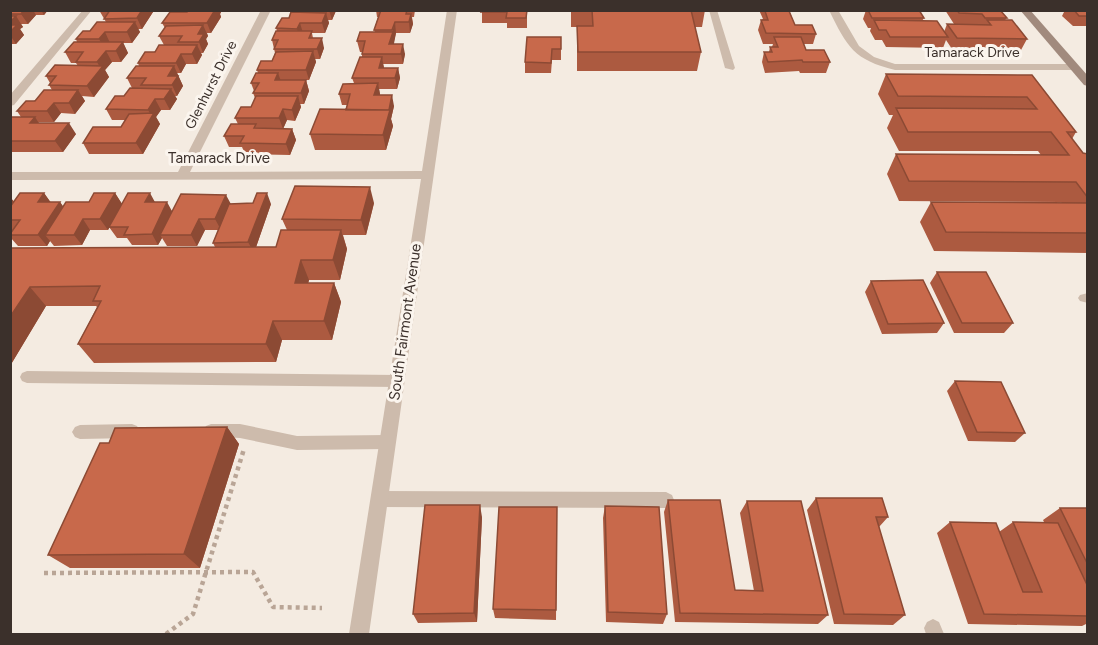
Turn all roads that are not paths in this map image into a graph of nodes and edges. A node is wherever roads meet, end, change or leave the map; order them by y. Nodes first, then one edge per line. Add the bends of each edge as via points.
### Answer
1 (88, 10) edge
2 (266, 10) edge
3 (452, 10) edge
4 (713, 10) edge
5 (833, 10) edge
6 (1024, 10) edge
7 (1073, 67) junction
8 (730, 68) dead end
9 (1088, 83) edge
10 (10, 103) edge
11 (183, 174) junction
12 (427, 175) junction
13 (10, 176) edge
14 (27, 377) dead end
15 (397, 381) junction
16 (149, 431) edge
17 (194, 431) edge
18 (80, 432) dead end
19 (387, 442) junction
20 (379, 499) junction
21 (666, 500) edge
22 (359, 634) edge

1 - 10 street
2 - 11 street, Glenhurst Drive
3 - 12 street, South Fairmont Avenue
4 - 8 lane
5 - 7 street, Tamarack Drive via 852,47 872,62 895,67
6 - 7 street
7 - 9 street
11 - 12 street, Tamarack Drive
11 - 13 street, Tamarack Drive
12 - 15 street, South Fairmont Avenue
14 - 15 lane
15 - 19 street, South Fairmont Avenue
16 - 18 lane
17 - 19 lane via 240,431 297,442
19 - 20 street, South Fairmont Avenue
20 - 21 lane
20 - 22 street, South Fairmont Avenue

